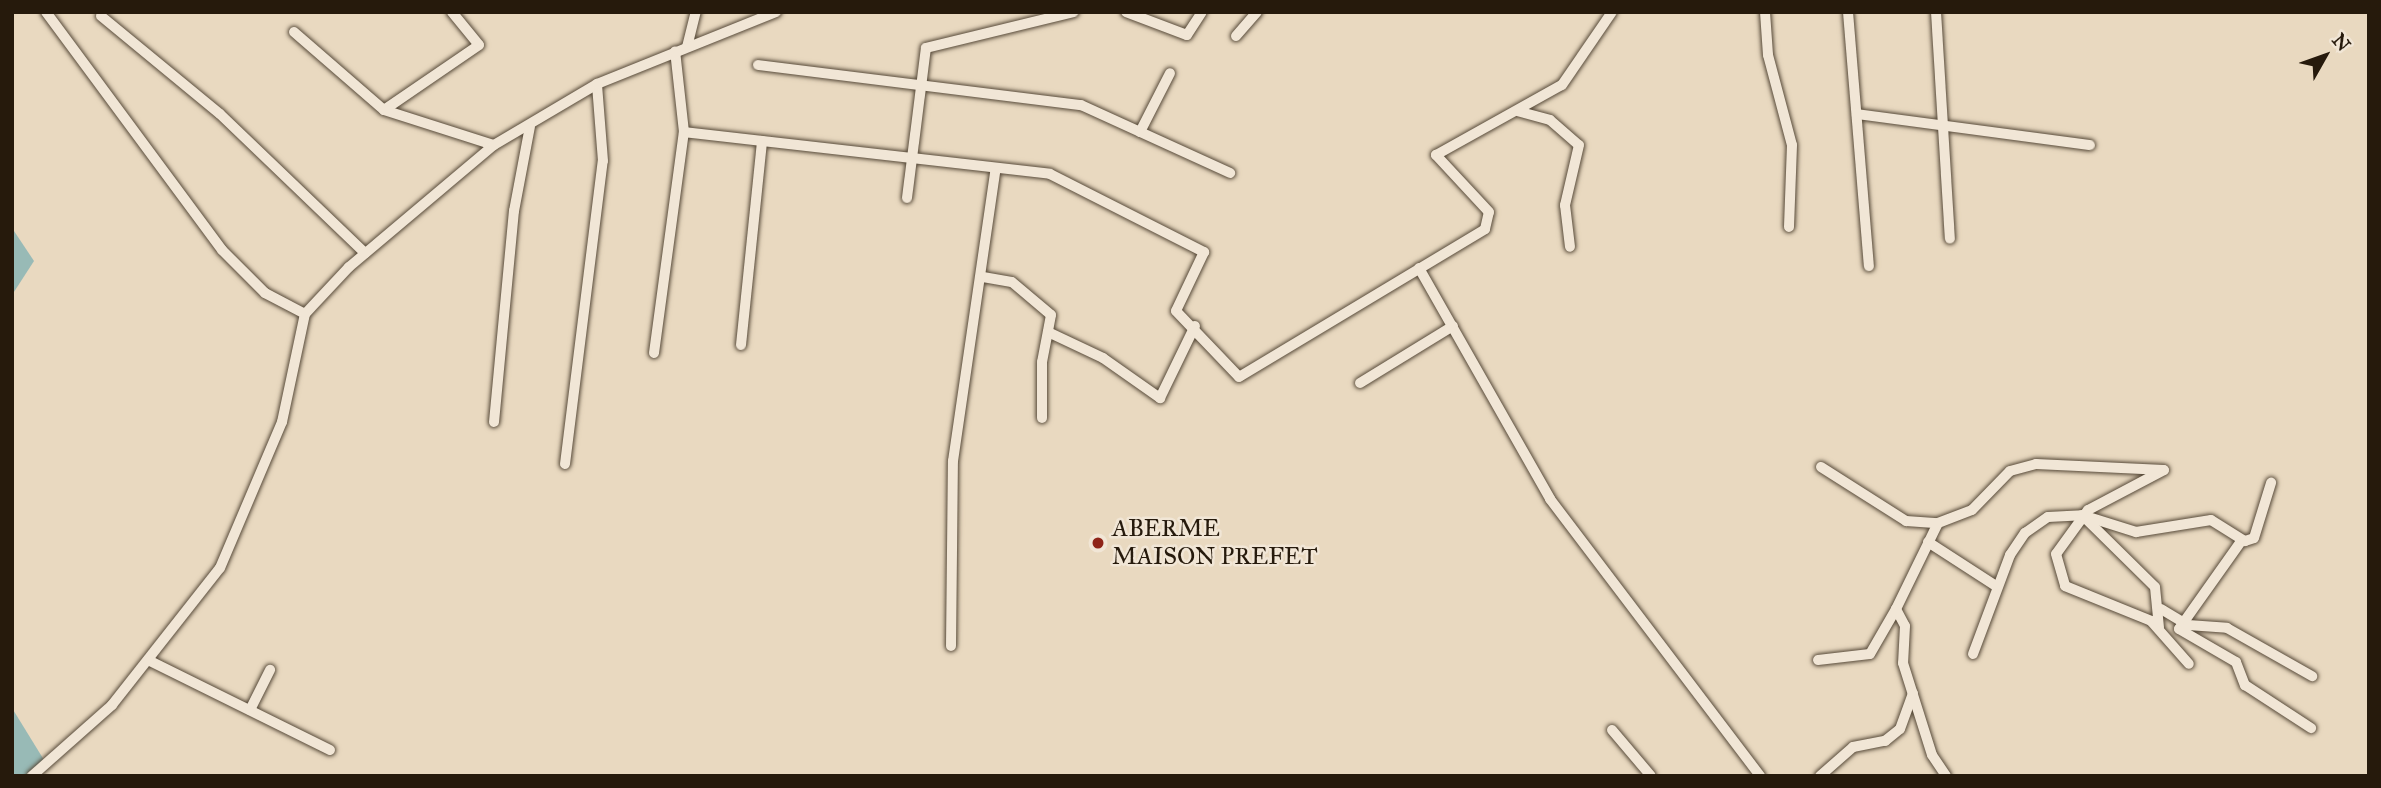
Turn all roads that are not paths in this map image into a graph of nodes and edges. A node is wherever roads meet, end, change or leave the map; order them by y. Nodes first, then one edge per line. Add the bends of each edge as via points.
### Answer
1 (46, 12) edge
2 (452, 12) edge
3 (696, 12) edge
4 (776, 12) edge
5 (1074, 12) edge
6 (1126, 12) edge
7 (1202, 12) edge
8 (1257, 12) edge
9 (1612, 12) edge
10 (1765, 12) edge
11 (1848, 12) edge
12 (1936, 12) edge
13 (101, 16) dead end
14 (294, 32) dead end
15 (1236, 36) dead end
16 (687, 47) junction
17 (676, 51) junction
18 (758, 65) dead end
19 (1170, 73) dead end
20 (922, 82) junction
21 (597, 84) junction
22 (384, 110) junction
23 (1517, 111) junction
24 (1857, 114) junction
25 (530, 126) junction
26 (1940, 126) junction
27 (684, 132) junction
28 (1140, 132) junction
29 (762, 141) junction
30 (494, 145) junction
31 (2090, 145) dead end
32 (912, 158) junction
33 (996, 168) junction
34 (1230, 173) dead end
35 (907, 198) dead end
36 (1789, 228) dead end
37 (1950, 239) dead end
38 (1570, 247) dead end
39 (365, 253) junction
40 (1869, 266) dead end
41 (1419, 268) junction
42 (982, 276) junction
43 (305, 314) junction
44 (1195, 326) junction
45 (1453, 326) junction
46 (1048, 332) junction
47 (741, 345) dead end
48 (654, 352) dead end
49 (1360, 383) dead end
50 (1042, 418) dead end
51 (494, 422) dead end
52 (565, 464) dead end
53 (1821, 467) dead end
54 (2271, 483) dead end
55 (2082, 515) junction
56 (1938, 523) junction
57 (2242, 540) junction
58 (1928, 542) junction
59 (1996, 586) junction
60 (1896, 609) junction
61 (2161, 609) junction
62 (2181, 621) junction
63 (2158, 628) junction
64 (951, 646) dead end
65 (1973, 654) dead end
66 (148, 660) junction
67 (1818, 660) dead end
68 (2189, 664) dead end
69 (270, 670) dead end
70 (2312, 676) dead end
71 (1913, 693) junction
72 (250, 710) junction
73 (2311, 728) dead end
74 (1612, 730) dead end
75 (330, 750) dead end
76 (32, 776) edge
77 (1651, 776) edge
78 (1760, 776) edge
79 (1820, 776) edge
80 (1947, 776) edge

1 - 43 street via 222,250 265,293
2 - 22 street via 479,45
3 - 16 street
4 - 16 street
5 - 20 street via 926,48
6 - 7 street via 1187,34
8 - 15 street
9 - 23 street via 1562,85
10 - 36 street via 1768,55 1792,145
11 - 24 street
12 - 26 street
13 - 39 street via 220,114
14 - 22 street
16 - 17 street
17 - 21 street
17 - 27 street
18 - 20 street
19 - 28 street
20 - 28 street via 1081,105
20 - 32 street
21 - 25 street
21 - 52 street via 603,161
22 - 30 street
23 - 38 street via 1550,120 1579,145 1565,205
23 - 41 street via 1436,155 1489,212 1485,229
24 - 26 street
24 - 40 street
25 - 30 street
25 - 51 street via 514,211
26 - 31 street
26 - 37 street
27 - 29 street
27 - 48 street
28 - 34 street
29 - 32 street
29 - 47 street
30 - 39 street
32 - 33 street
32 - 35 street
33 - 42 street
33 - 44 street via 1050,174 1204,252 1176,311
39 - 43 street
41 - 44 street via 1239,377
41 - 45 street
42 - 46 street via 1012,282 1051,315
42 - 64 street via 949,501
43 - 66 street via 282,422 227,557
44 - 46 street via 1160,398 1103,358
45 - 49 street
45 - 78 street via 1550,499
46 - 50 street
53 - 56 street via 1906,521
54 - 57 street via 2254,538
55 - 56 street via 2164,470 2036,464 2010,471 1972,510
55 - 57 street via 2136,533 2211,520
55 - 59 street via 2049,517 2025,533
55 - 61 street via 2155,587
55 - 63 street via 2056,554 2065,586
56 - 58 street
57 - 62 street via 2210,591
58 - 59 street
58 - 60 street
59 - 65 street
60 - 67 street via 1870,654
60 - 71 street via 1905,626 1900,646
61 - 62 street
61 - 63 street
62 - 70 street via 2227,628
62 - 73 street via 2179,629 2236,662 2245,685
63 - 68 street
66 - 72 street
66 - 76 street via 112,705
69 - 72 street
71 - 79 street via 1900,729 1885,741 1853,747
71 - 80 street via 1932,755
72 - 75 street
74 - 77 street

